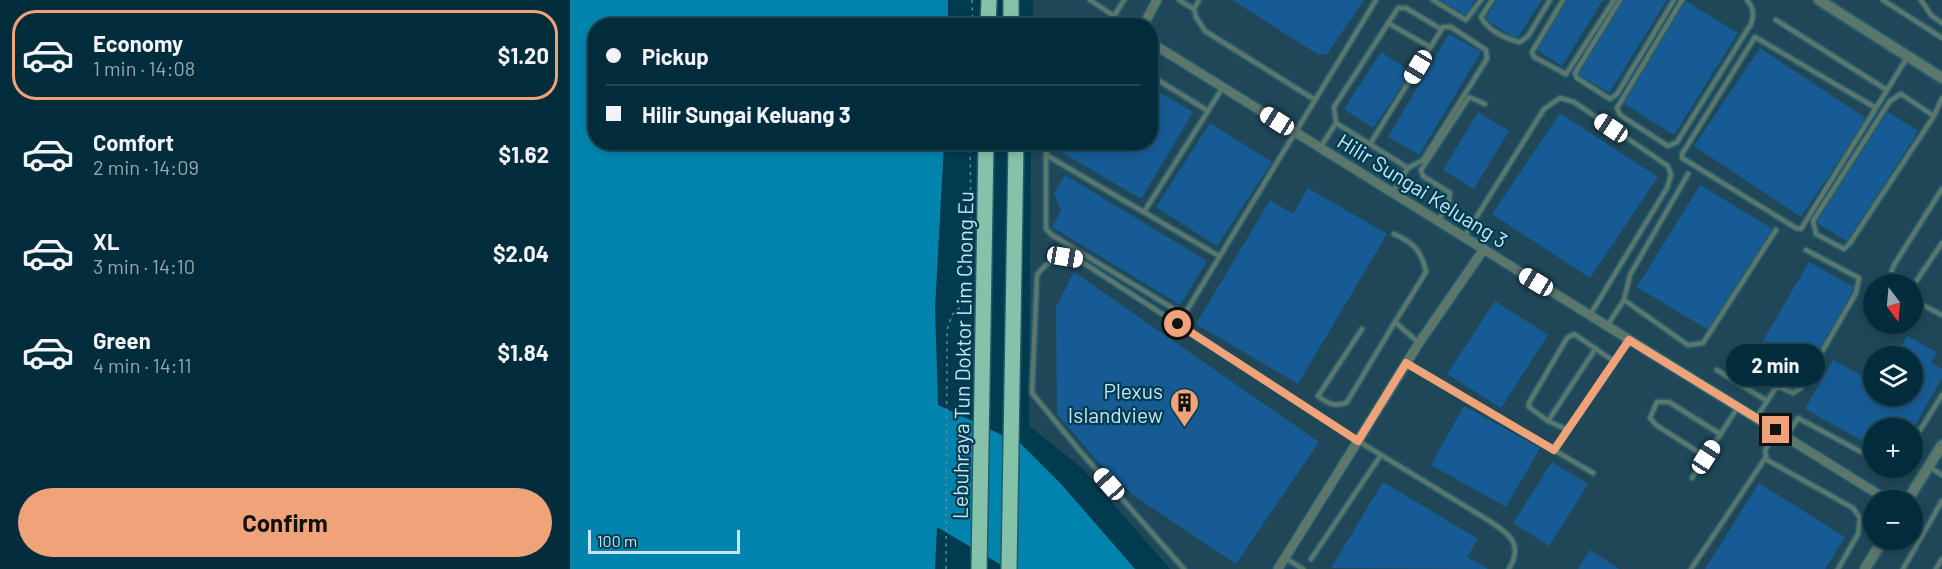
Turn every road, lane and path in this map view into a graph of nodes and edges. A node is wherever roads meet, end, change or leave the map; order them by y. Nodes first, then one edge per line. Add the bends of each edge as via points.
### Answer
1 (972, 0) edge
2 (989, 0) edge
3 (999, 0) edge
4 (1011, 0) edge
5 (1019, 0) edge
6 (1090, 0) edge
7 (1124, 0) edge
8 (1157, 0) edge
9 (1179, 0) edge
10 (1199, 0) edge
11 (1376, 0) edge
12 (1433, 0) edge
13 (1481, 0) edge
14 (1492, 0) edge
15 (1550, 0) edge
16 (1563, 0) edge
17 (1614, 0) edge
18 (1620, 0) edge
19 (1674, 0) edge
20 (1682, 0) edge
21 (1746, 0) edge
22 (1819, 0) edge
23 (1883, 0) edge
24 (1921, 0) edge
25 (1194, 9) junction
26 (1114, 16) junction
27 (973, 18) edge
28 (988, 18) edge
29 (999, 18) edge
30 (1011, 18) edge
31 (1018, 18) edge
32 (1117, 18) edge
33 (1147, 18) edge
34 (1776, 20) dead end
35 (1388, 23) junction
36 (1942, 23) edge
37 (1441, 29) junction
38 (1942, 38) edge
39 (1158, 46) edge
40 (1430, 47) junction
41 (1908, 56) junction
42 (1942, 78) edge
43 (1158, 80) edge
44 (1223, 87) junction
45 (1887, 90) junction
46 (1942, 98) edge
47 (1315, 100) junction
48 (1485, 104) dead end
49 (1876, 108) junction
50 (1208, 111) junction
51 (1934, 116) junction
52 (1336, 123) junction
53 (1295, 132) junction
54 (1370, 144) junction
55 (1320, 148) junction
56 (970, 150) edge
57 (986, 150) edge
58 (996, 150) edge
59 (1009, 150) edge
60 (1016, 150) edge
61 (1048, 150) edge
62 (1046, 155) junction
63 (1408, 168) junction
64 (1688, 174) dead end
65 (1942, 189) edge
66 (1392, 193) junction
67 (1144, 212) junction
68 (1438, 221) junction
69 (971, 229) dead end
70 (1776, 230) dead end
71 (1394, 234) dead end
72 (1464, 237) junction
73 (1942, 243) edge
74 (1484, 249) junction
75 (1806, 250) dead end
76 (1219, 256) junction
77 (1892, 274) edge
78 (1920, 274) edge
79 (975, 290) dead end
80 (1624, 300) junction
81 (1923, 305) edge
82 (1590, 315) junction
83 (1942, 315) edge
84 (1395, 322) junction
85 (1607, 326) junction
86 (1362, 329) dead end
87 (1629, 340) junction
88 (1419, 343) junction
89 (1596, 348) junction
90 (1739, 358) dead end
91 (1615, 362) junction
92 (1406, 363) junction
93 (1717, 370) dead end
94 (1777, 386) junction
95 (1942, 395) edge
96 (1767, 401) junction
97 (1738, 407) junction
98 (1756, 418) junction
99 (1548, 421) junction
100 (1923, 425) edge
101 (1568, 430) junction
102 (1776, 430) junction
103 (1720, 434) junction
104 (1786, 437) junction
105 (1358, 441) junction
106 (1941, 447) edge
107 (1554, 450) junction
108 (1863, 453) edge
109 (1381, 455) junction
110 (1706, 457) junction
111 (1766, 457) junction
112 (1928, 466) junction
113 (1593, 473) dead end
114 (1942, 474) edge
115 (1692, 478) dead end
116 (1871, 490) edge
117 (1914, 490) edge
118 (1942, 501) edge
119 (1877, 550) edge
120 (1285, 558) junction
121 (1311, 559) dead end
122 (1942, 559) edge
123 (946, 569) edge
124 (979, 569) edge
125 (989, 569) edge
126 (1002, 569) edge
127 (1009, 569) edge
128 (1184, 569) edge
129 (1278, 569) edge
130 (1302, 569) edge
131 (1509, 569) edge
132 (1690, 569) edge
133 (1838, 569) edge
134 (1865, 569) edge
135 (1903, 569) edge
136 (1936, 569) edge

1 - 27 path
2 - 28 highway
3 - 29 highway
4 - 30 highway
5 - 31 highway
6 - 26 lane
7 - 26 lane
8 - 33 street
9 - 25 lane
10 - 25 lane
11 - 47 lane
12 - 13 lane via 1466,20
14 - 15 lane via 1481,17 1484,24 1520,42 1528,36
16 - 17 lane via 1532,52 1534,57 1566,74
18 - 19 lane via 1575,73 1610,99 1617,94
20 - 21 lane via 1617,108 1620,115 1668,146 1677,142 1751,24 1754,15
22 - 41 street
23 - 38 lane
24 - 36 lane
25 - 47 lane via 1205,31
26 - 32 lane
34 - 45 lane
35 - 37 lane via 1395,11 1403,7
35 - 40 lane
35 - 52 lane via 1334,106
37 - 40 lane
37 - 63 lane via 1451,27 1484,48 1488,56 1423,160
39 - 44 street, Hilir Sungai Keluang 3
40 - 54 lane
41 - 42 street
41 - 45 lane
43 - 50 lane
44 - 50 lane
44 - 53 street, Hilir Sungai Keluang 3
45 - 49 lane
46 - 51 lane
47 - 53 lane
48 - 68 lane via 1469,97 1421,170 1422,176 1450,193
49 - 49 lane via 1757,36 1682,158 1801,229
50 - 67 lane
51 - 51 lane via 1850,243 1844,249 1816,234 1813,221 1890,101 1901,94
52 - 54 lane
52 - 55 lane
53 - 55 street, Hilir Sungai Keluang 3
53 - 76 lane
54 - 63 lane
55 - 66 street, Hilir Sungai Keluang 3
56 - 69 path
57 - 124 highway, Lebuhraya Tun Doktor Lim Chong Eu
58 - 125 highway
59 - 126 highway
60 - 127 highway
61 - 62 lane
62 - 67 lane
62 - 76 lane via 1046,229 1184,315
63 - 66 lane
64 - 80 lane via 1630,275
65 - 77 lane
66 - 68 street, Hilir Sungai Keluang 3
67 - 76 lane
68 - 72 street, Hilir Sungai Keluang 3
70 - 80 lane via 1703,343 1688,345
71 - 84 lane via 1414,243 1423,256 1426,272
72 - 74 street, Hilir Sungai Keluang 3
72 - 82 lane via 1544,109 1560,98 1574,102 1668,166 1671,175 1667,188
73 - 78 lane
74 - 82 street, Hilir Sungai Keluang 3
74 - 88 street
75 - 94 lane via 1859,278 1856,293 1801,388 1793,393
79 - 123 path via 952,315 947,330
80 - 85 lane
81 - 83 lane
82 - 85 street, Hilir Sungai Keluang 3
84 - 86 lane via 1347,402 1334,405 1318,396
84 - 88 lane
85 - 87 street, Hilir Sungai Keluang 3
87 - 91 lane
87 - 97 street, Hilir Sungai Keluang 3
88 - 92 street
89 - 91 lane
89 - 99 lane
89 - 99 lane via 1574,334 1567,338 1528,403
90 - 94 lane
91 - 101 lane
92 - 105 street
92 - 107 lane
93 - 96 lane
94 - 96 lane
95 - 100 lane
96 - 98 lane
97 - 98 street, Hilir Sungai Keluang 3
97 - 103 lane
98 - 102 street, Hilir Sungai Keluang 3
99 - 101 lane
101 - 107 lane
102 - 104 street, Hilir Sungai Keluang 3
102 - 111 lane via 1766,447
103 - 110 lane
103 - 110 lane via 1669,402 1658,402 1651,411 1650,418 1656,425
104 - 108 lane via 1798,418
104 - 116 street, Hilir Sungai Keluang 3
105 - 109 lane
105 - 120 street
105 - 128 lane via 1079,260 1065,257 1044,265 1037,275 1032,393
106 - 112 street
107 - 113 lane
109 - 121 lane
109 - 131 lane via 1507,533 1516,556
110 - 115 lane
111 - 132 lane
111 - 133 lane via 1858,514 1858,534
112 - 114 lane
112 - 117 street
118 - 135 lane
119 - 134 street
120 - 129 street
120 - 130 lane
122 - 136 lane

